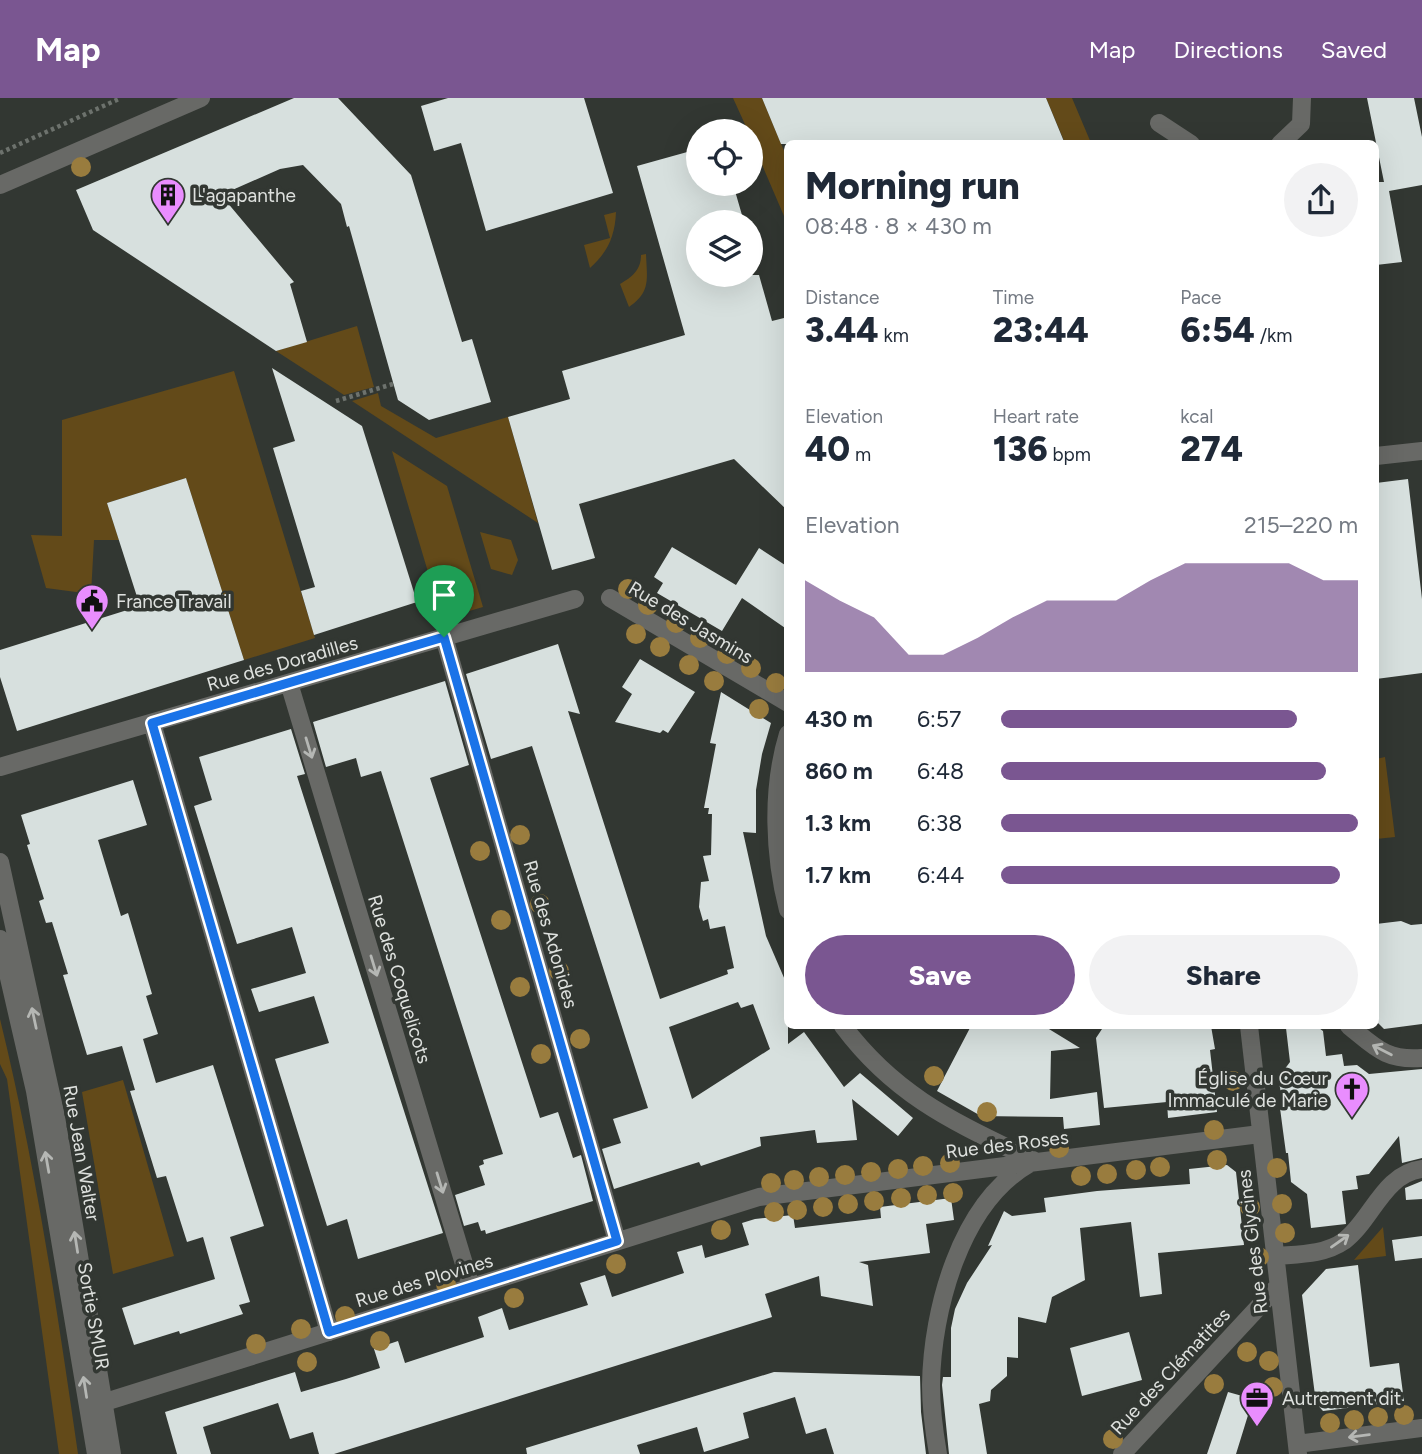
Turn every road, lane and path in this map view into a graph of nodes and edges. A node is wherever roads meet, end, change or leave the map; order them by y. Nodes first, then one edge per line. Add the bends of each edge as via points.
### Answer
1 (121, 98) edge
2 (201, 98) edge
3 (1302, 98) edge
4 (1159, 124) dead end
5 (1185, 140) edge
6 (1284, 140) edge
7 (0, 153) edge
8 (0, 185) edge
9 (393, 384) dead end
10 (336, 401) dead end
11 (1422, 450) edge
12 (1379, 456) edge
13 (610, 598) dead end
14 (575, 599) dead end
15 (444, 637) junction
16 (289, 682) junction
17 (784, 701) edge
18 (152, 723) junction
19 (784, 750) edge
20 (0, 767) edge
21 (0, 862) edge
22 (784, 890) edge
23 (0, 939) edge
24 (846, 1029) edge
25 (1248, 1029) edge
26 (1352, 1029) edge
27 (1422, 1058) edge
28 (1260, 1134) junction
29 (1035, 1161) junction
30 (1422, 1169) edge
31 (759, 1197) joint
32 (617, 1241) junction
33 (1275, 1256) junction
34 (1278, 1286) junction
35 (471, 1287) junction
36 (329, 1332) junction
37 (102, 1403) junction
38 (1422, 1428) edge
39 (1297, 1449) edge
40 (96, 1454) edge
41 (111, 1454) edge
42 (938, 1454) edge
43 (1122, 1454) edge

1 - 7 path
2 - 8 street
3 - 6 street via 1301,124
4 - 5 street
9 - 10 path
11 - 12 street
13 - 17 street, Rue des Jasmins
14 - 15 street, Rue des Doradilles
15 - 16 street, Rue des Doradilles
15 - 32 street, Rue des Adonides
16 - 18 street, Rue des Doradilles
16 -> 35 street, Rue des Coquelicots
18 - 20 street, Rue des Doradilles
18 - 36 street
19 - 22 street via 778,813
37 -> 21 street, Rue Jean Walter via 56,1117
40 -> 23 street, Sortie SMUR via 35,1091
24 - 29 street via 883,1071 925,1105
25 - 28 street, Rue des Glycines
27 -> 26 street via 1404,1059 1378,1051
28 - 29 street, Rue des Roses
28 - 33 street, Rue des Glycines
29 - 31 street, Rue des Roses
29 - 42 street via 992,1195 953,1265 939,1313 933,1363
33 -> 30 street via 1324,1251 1345,1240 1396,1178
31 - 32 street, Rue des Plovines
32 - 35 street, Rue des Plovines
33 - 34 street, Rue des Glycines
34 - 39 street, Rue des Glycines
34 - 43 street, Rue des Clématites
35 - 36 street, Rue des Plovines
36 - 37 street, Rue des Plovines
37 - 41 street, Rue Jean Walter
38 -> 39 street

